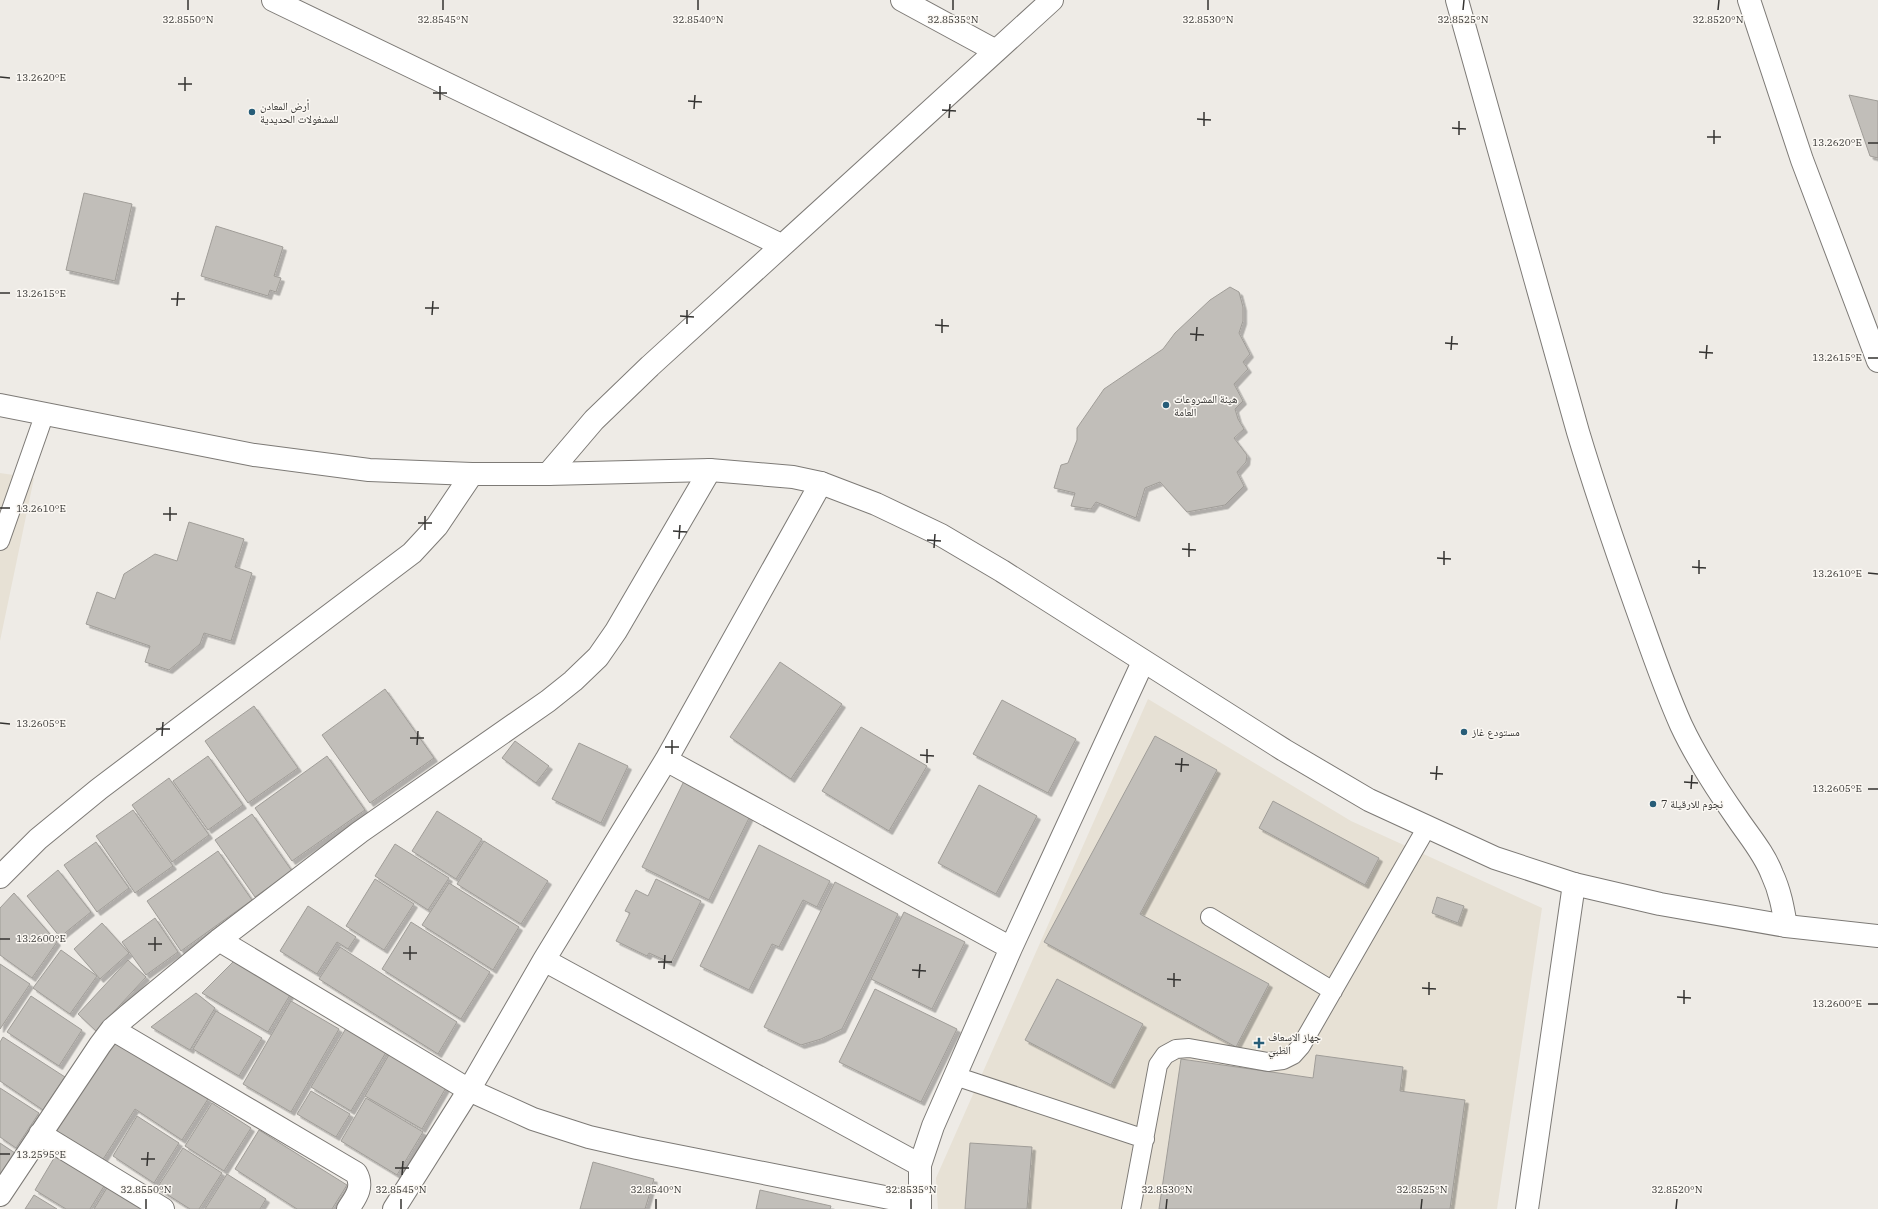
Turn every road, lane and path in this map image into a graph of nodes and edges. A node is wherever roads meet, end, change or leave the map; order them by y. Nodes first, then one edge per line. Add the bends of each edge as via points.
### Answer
1 (273, 0) edge
2 (902, 0) edge
3 (1052, 0) edge
4 (1457, 0) edge
5 (1749, 0) edge
6 (996, 51) junction
7 (780, 245) junction
8 (1878, 361) edge
9 (0, 406) edge
10 (45, 413) junction
11 (710, 470) junction
12 (472, 474) junction
13 (548, 474) junction
14 (821, 483) junction
15 (0, 541) edge
16 (1144, 662) junction
17 (666, 760) junction
18 (1428, 827) junction
19 (0, 877) edge
20 (1574, 884) junction
21 (1210, 917) dead end
22 (1786, 926) junction
23 (1878, 936) edge
24 (218, 940) junction
25 (1011, 948) junction
26 (544, 960) junction
27 (1333, 991) junction
28 (112, 1030) junction
29 (954, 1076) junction
30 (469, 1090) junction
31 (40, 1134) junction
32 (1145, 1139) junction
33 (920, 1164) junction
34 (0, 1195) edge
35 (920, 1206) edge
36 (163, 1209) edge
37 (348, 1209) edge
38 (394, 1209) edge
39 (1131, 1209) edge
40 (1526, 1209) edge

1 - 7 street
2 - 6 street
3 - 6 street
4 - 22 street via 1578,432 1598,498 1664,686 1696,754 1736,818 1762,853 1781,898
5 - 8 street via 1802,160
6 - 7 street
7 - 13 street via 594,420
9 - 10 street
10 - 12 street via 254,455 369,470
10 - 15 lane
11 - 13 street
11 - 14 street via 786,476
11 - 24 street via 616,631 598,657 574,681 360,832
12 - 13 street
12 - 19 street via 437,526 412,553 99,789 38,839
14 - 16 street via 876,504 941,535
14 - 17 street
16 - 18 street via 1369,800
16 - 25 street
17 - 25 street
17 - 26 street
18 - 20 street via 1495,858
18 - 27 lane
20 - 22 street via 1660,904
20 - 40 street
21 - 27 lane
22 - 23 street
24 - 28 street
24 - 30 street
25 - 29 street
26 - 30 street
26 - 33 street
27 - 32 lane via 1302,1046 1283,1060 1268,1062 1189,1048 1176,1049 1165,1056 1158,1065
28 - 31 street
28 - 37 street via 356,1173 360,1187
29 - 32 lane
29 - 33 street
30 - 35 street via 533,1119 589,1137
30 - 38 street
31 - 34 street
31 - 36 street
32 - 39 lane
33 - 35 street

